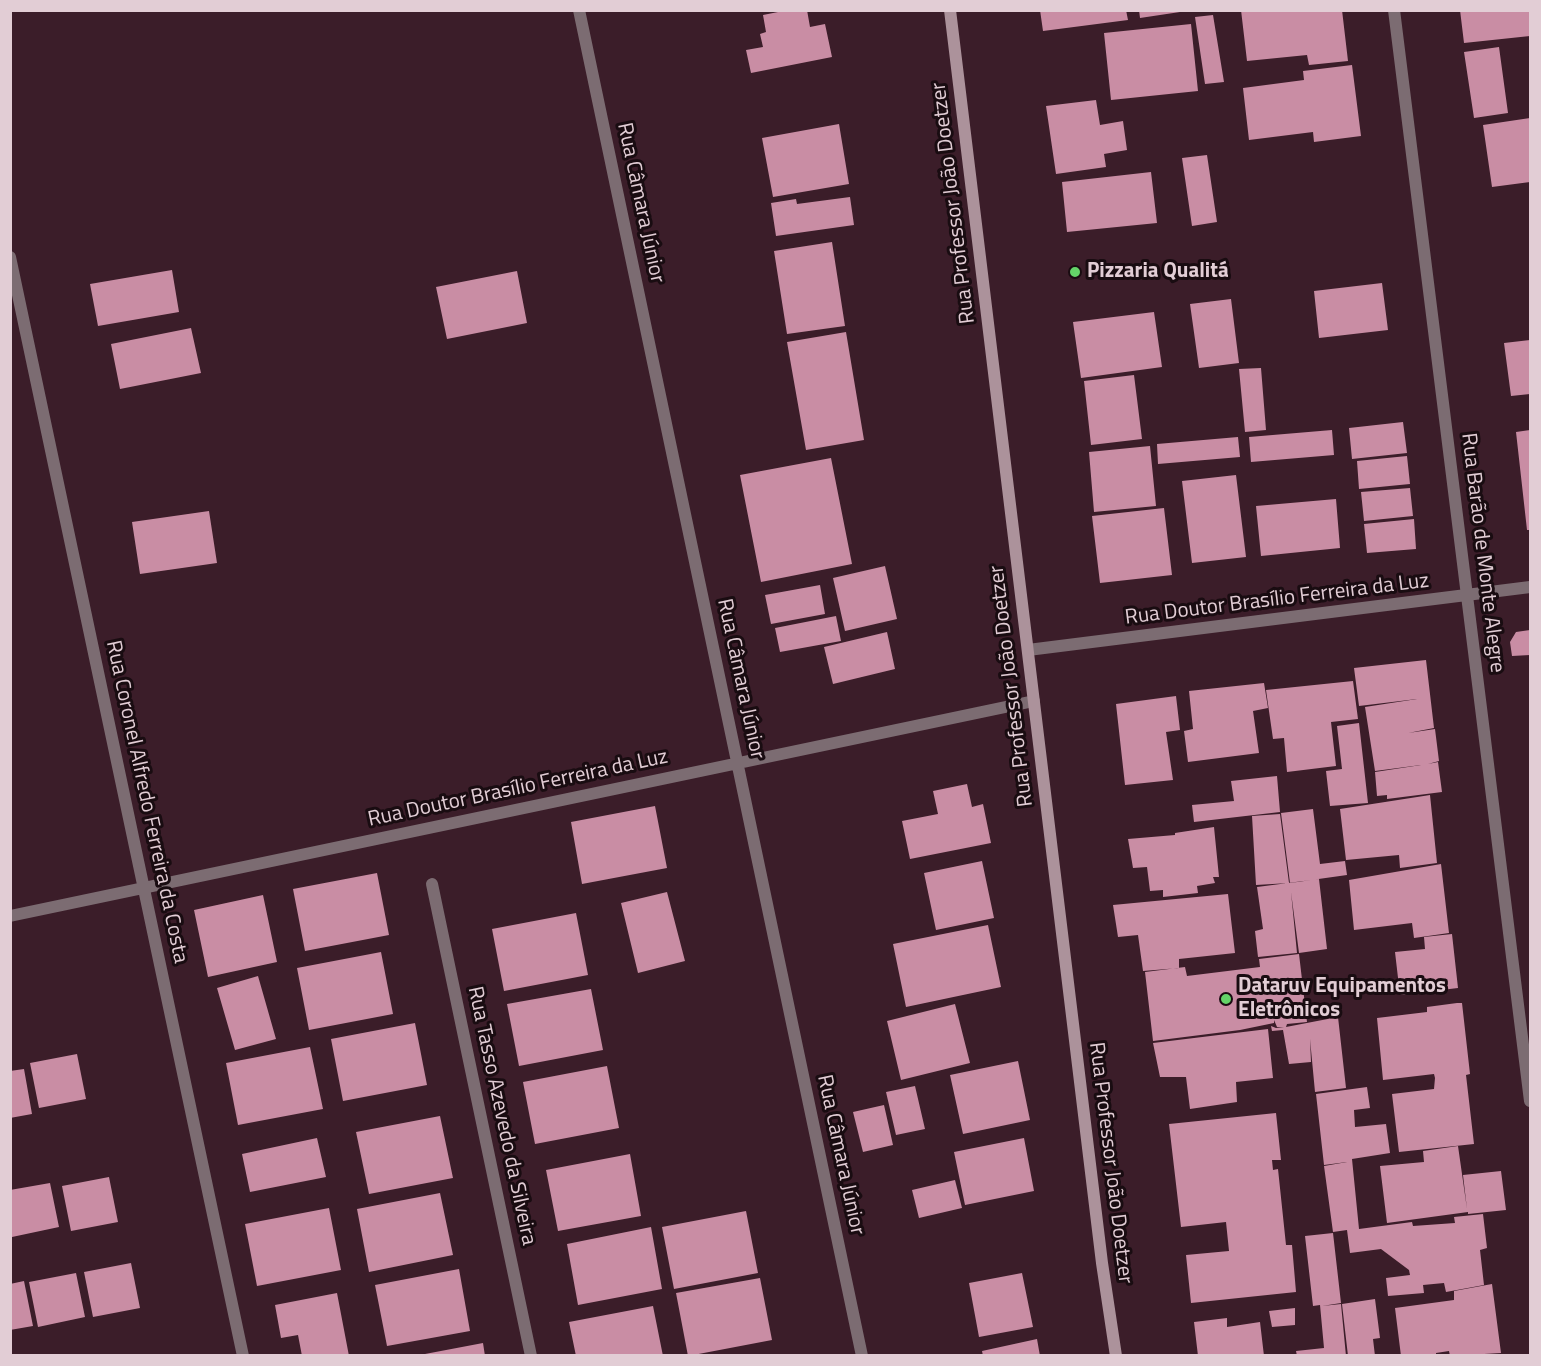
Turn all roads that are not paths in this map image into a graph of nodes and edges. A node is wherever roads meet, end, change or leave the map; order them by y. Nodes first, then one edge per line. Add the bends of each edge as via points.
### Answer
1 (579, 10) edge
2 (950, 10) edge
3 (1395, 10) edge
4 (10, 257) edge
5 (1530, 587) edge
6 (1467, 596) junction
7 (1028, 650) junction
8 (1034, 701) junction
9 (738, 763) junction
10 (432, 884) dead end
11 (144, 888) junction
12 (10, 916) edge
13 (1530, 1101) edge
14 (243, 1356) edge
15 (531, 1356) edge
16 (862, 1356) edge
17 (1116, 1356) edge

1 - 9 street, Rua Câmara Júnior
2 - 7 main road, Rua Professor João Doetzer
3 - 6 street, Rua Barão de Monte Alegre
4 - 11 street, Rua Coronel Alfredo Ferreira da Costa
5 - 6 street, Rua Doutor Brasílio Ferreira da Luz
6 - 7 street, Rua Doutor Brasílio Ferreira da Luz
6 - 13 street, Rua Barão de Monte Alegre
7 - 8 main road, Rua Professor João Doetzer
8 - 9 street, Rua Doutor Brasílio Ferreira da Luz
8 - 17 main road, Rua Professor João Doetzer
9 - 11 street, Rua Doutor Brasílio Ferreira da Luz
9 - 16 street, Rua Câmara Júnior
10 - 15 street, Rua Tasso Azevedo da Silveira
11 - 12 street, Rua Doutor Brasílio Ferreira da Luz
11 - 14 street, Rua Coronel Alfredo Ferreira da Costa

